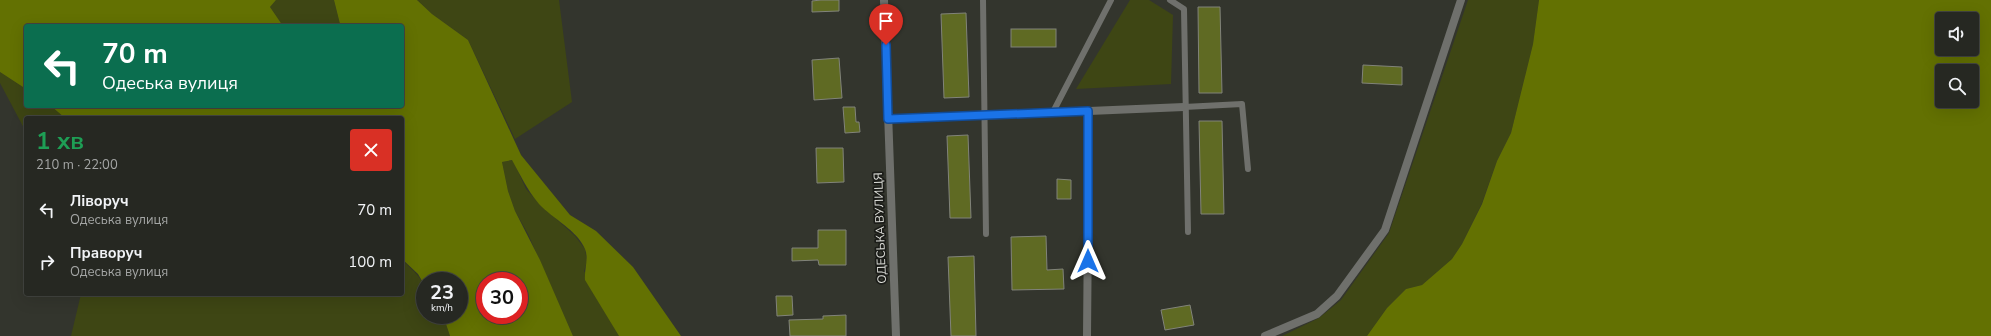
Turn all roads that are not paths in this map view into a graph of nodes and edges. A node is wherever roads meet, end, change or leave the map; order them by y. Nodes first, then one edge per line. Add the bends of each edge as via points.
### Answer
1 (884, 0) edge
2 (983, 0) edge
3 (1111, 0) edge
4 (1170, 0) edge
5 (1461, 0) edge
6 (1184, 107) junction
7 (1088, 111) junction
8 (1053, 112) junction
9 (984, 115) junction
10 (888, 119) junction
11 (1248, 169) dead end
12 (1188, 232) dead end
13 (986, 234) dead end
14 (896, 336) edge
15 (1087, 336) edge
16 (1265, 336) edge

1 - 10 street, ОДЕСЬКА ВУЛИЦЯ
2 - 9 lane
3 - 8 lane
4 - 6 lane via 1184,9
5 - 16 street via 1385,230 1337,296 1317,314
6 - 7 street
6 - 11 lane via 1242,104
6 - 12 lane
7 - 8 street
7 - 15 street
8 - 9 street
9 - 10 street
9 - 13 lane
10 - 14 street, ОДЕСЬКА ВУЛИЦЯ

